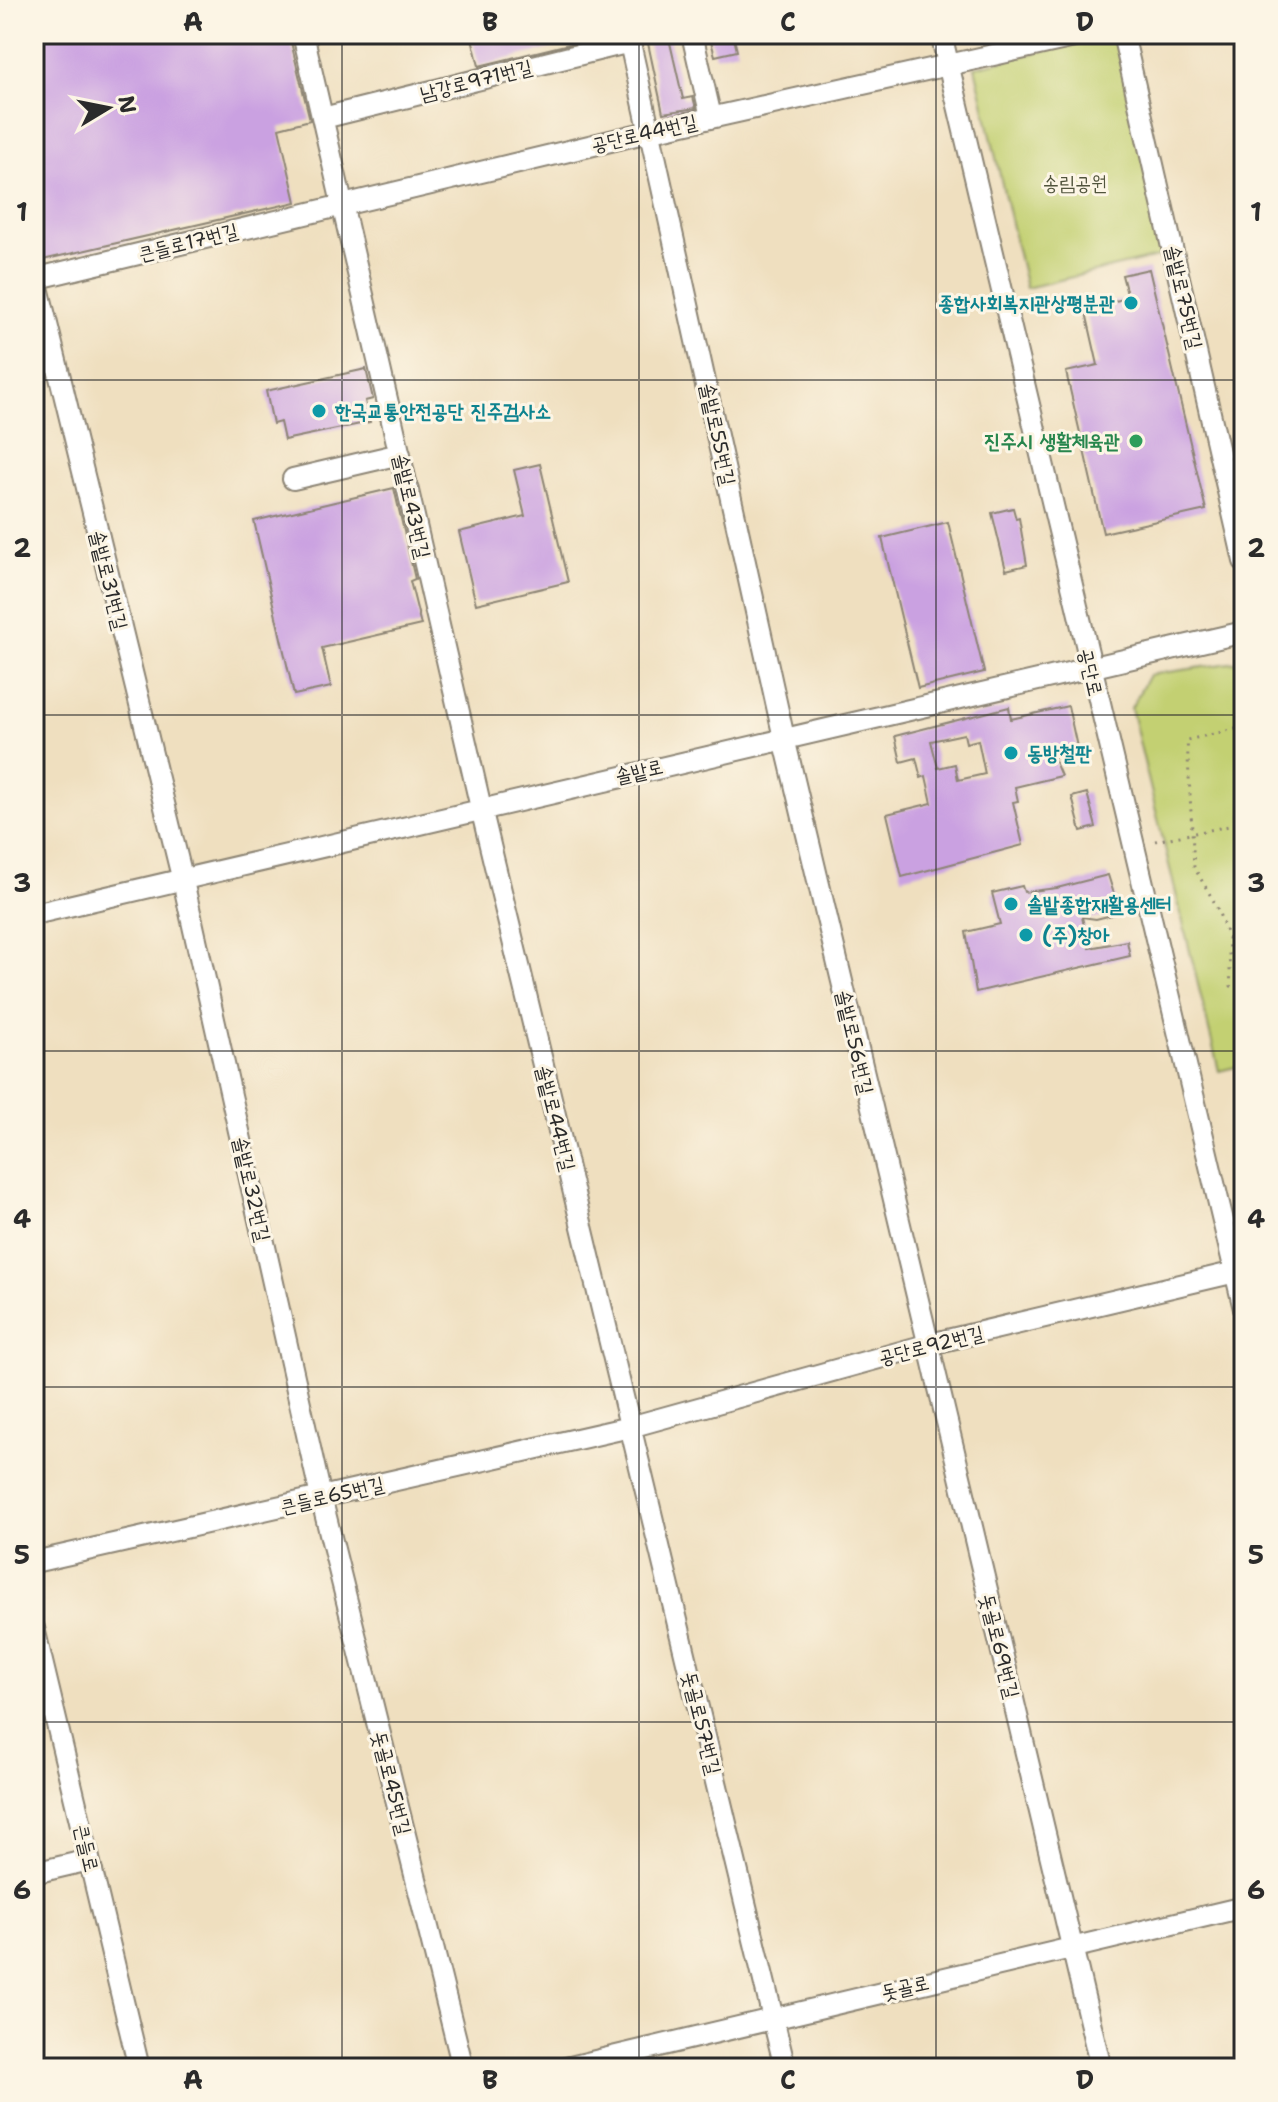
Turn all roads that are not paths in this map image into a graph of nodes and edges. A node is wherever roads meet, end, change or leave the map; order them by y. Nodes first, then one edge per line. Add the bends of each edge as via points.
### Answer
1 (303, 34) edge
2 (692, 34) edge
3 (941, 34) edge
4 (1088, 34) edge
5 (1123, 34) edge
6 (629, 38) edge
7 (947, 67) junction
8 (711, 117) junction
9 (323, 118) junction
10 (652, 131) junction
11 (343, 205) junction
12 (35, 279) edge
13 (400, 454) junction
14 (293, 479) dead end
15 (1244, 561) edge
16 (1244, 632) edge
17 (1090, 666) junction
18 (784, 738) junction
19 (481, 808) junction
20 (183, 881) junction
21 (34, 914) edge
22 (1240, 1271) edge
23 (1244, 1309) edge
24 (926, 1345) junction
25 (630, 1427) junction
26 (321, 1497) junction
27 (34, 1562) edge
28 (34, 1628) edge
29 (89, 1860) junction
30 (34, 1873) edge
31 (1244, 1907) edge
32 (1073, 1947) junction
33 (774, 2018) junction
34 (139, 2068) edge
35 (463, 2068) edge
36 (566, 2068) edge
37 (785, 2068) edge
38 (1101, 2068) edge

1 - 9 street
2 - 8 street
3 - 7 street, 공단로
4 - 7 street, 공단로44번길
5 - 15 street, 솔밭로75번길
6 - 9 street, 남강로971번길
6 - 10 street, 남강로971번길
7 - 8 street, 공단로44번길
7 - 17 street, 공단로
8 - 10 street, 공단로44번길
9 - 11 street
10 - 11 street, 공단로44번길
10 - 18 street, 솔밭로55번길
11 - 12 street, 큰들로17번길
11 - 13 street, 솔밭로43번길
12 - 20 street, 솔밭로31번길
13 - 14 street
13 - 19 street, 솔밭로43번길
16 - 17 street, 솔밭로
17 - 18 street, 솔밭로
17 - 22 street, 공단로
18 - 19 street, 솔밭로
18 - 24 street, 솔밭로56번길
19 - 20 street, 솔밭로
19 - 25 street, 솔밭로44번길
20 - 21 street, 솔밭로
20 - 26 street, 솔밭로32번길
22 - 23 street, 공단로
22 - 24 street, 공단로92번길
24 - 25 street, 공단로92번길
24 - 32 street, 돗골로69번길
25 - 26 street, 큰들로65번길
25 - 33 street, 돗골로57번길
26 - 27 street, 큰들로65번길
26 - 35 street, 돗골로45번길
28 - 29 street, 큰들로
29 - 30 street
29 - 34 street, 큰들로
31 - 32 street, 돗골로
32 - 33 street, 돗골로
32 - 38 street, 돗골로69번길
33 - 36 street, 돗골로
33 - 37 street, 돗골로57번길

